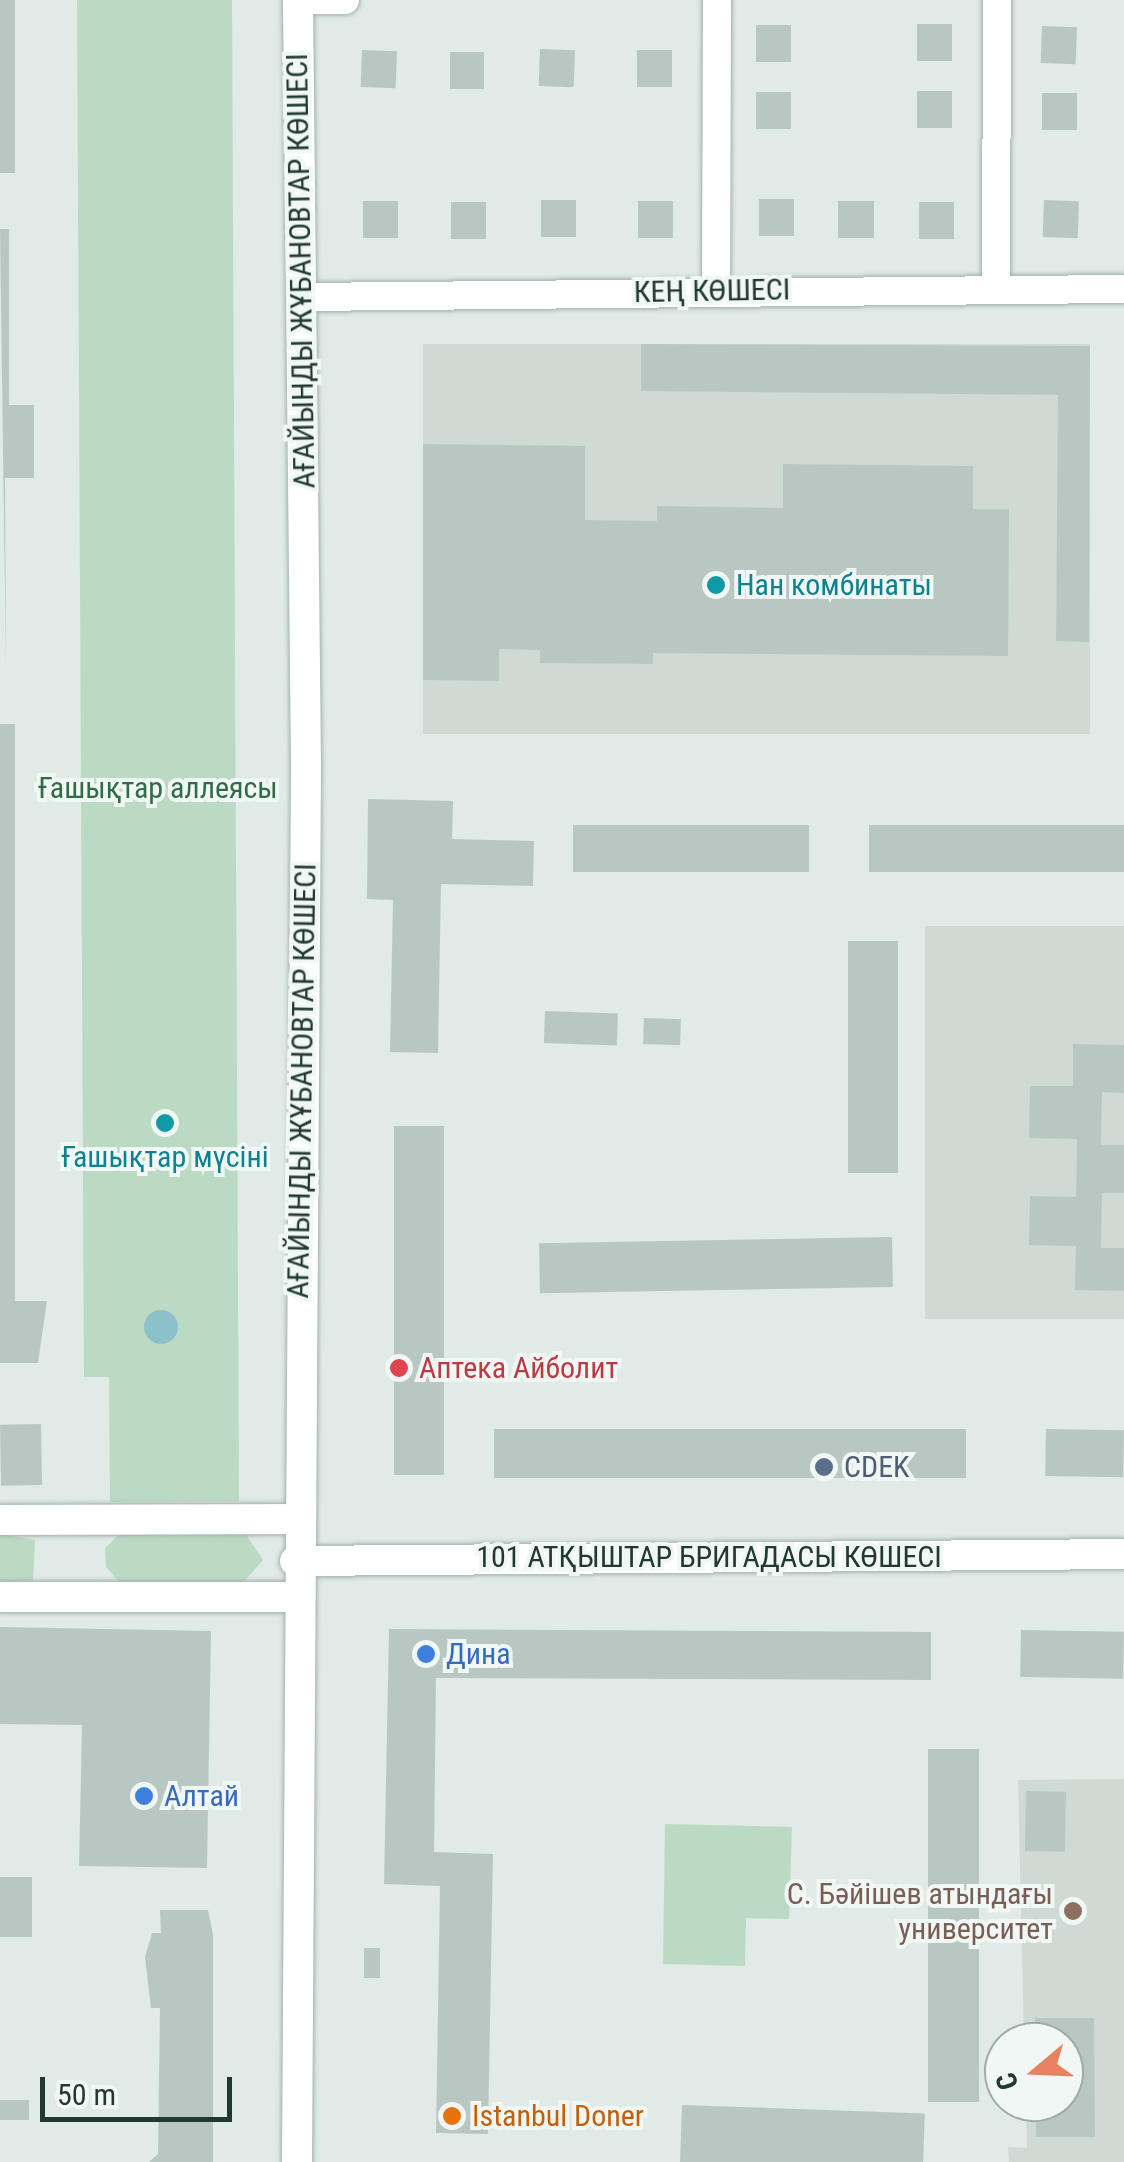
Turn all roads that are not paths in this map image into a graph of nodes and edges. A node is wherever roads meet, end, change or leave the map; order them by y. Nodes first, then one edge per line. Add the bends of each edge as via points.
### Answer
1 (298, 0) edge
2 (346, 0) edge
3 (718, 0) edge
4 (997, 0) edge
5 (996, 288) junction
6 (1124, 288) edge
7 (716, 290) junction
8 (301, 297) junction
9 (295, 1519) junction
10 (0, 1520) edge
11 (1124, 1554) edge
12 (295, 1561) junction
13 (0, 1597) edge
14 (295, 1598) junction
15 (297, 2162) edge

1 - 2 street
1 - 8 street, АҒАЙЫНДЫ ЖҰБАНОВТАР КӨШЕСІ
3 - 7 street
4 - 5 street
5 - 6 street, КЕҢ КӨШЕСІ
5 - 7 street, КЕҢ КӨШЕСІ
7 - 8 street, КЕҢ КӨШЕСІ
8 - 9 street, АҒАЙЫНДЫ ЖҰБАНОВТАР КӨШЕСІ via 306,765
9 - 10 street
9 - 12 street, АҒАЙЫНДЫ ЖҰБАНОВТАР КӨШЕСІ
11 - 12 street, 101 АТҚЫШТАР БРИГАДАСЫ КӨШЕСІ
12 - 14 street, АҒАЙЫНДЫ ЖҰБАНОВТАР КӨШЕСІ
13 - 14 street
14 - 15 street, АҒАЙЫНДЫ ЖҰБАНОВТАР КӨШЕСІ

